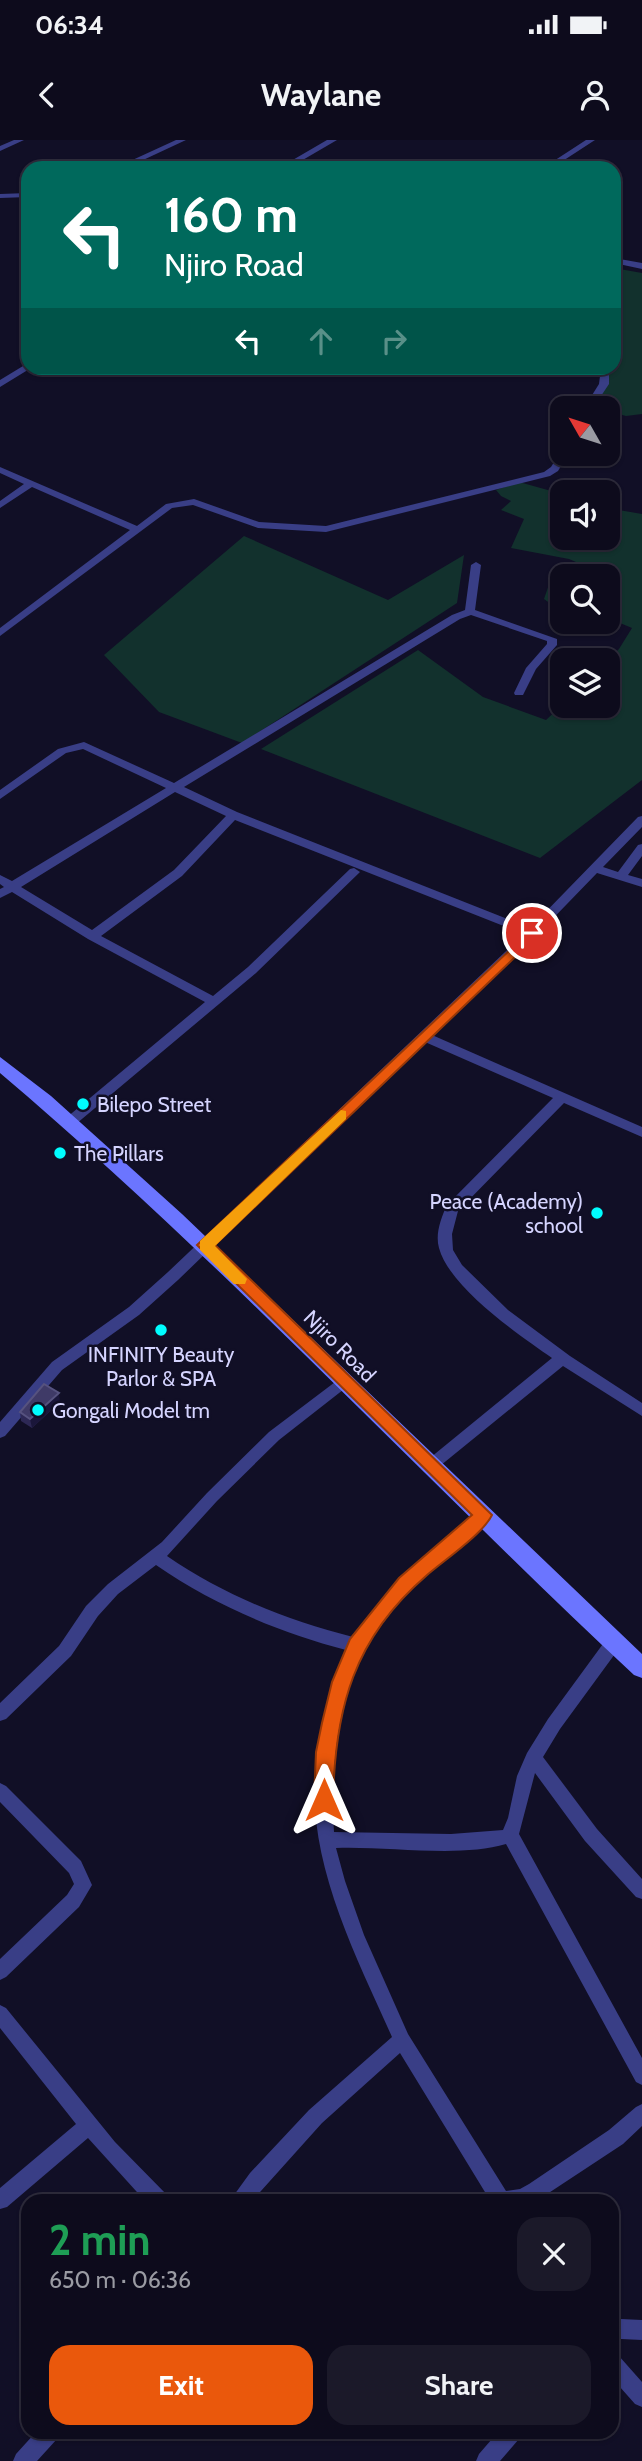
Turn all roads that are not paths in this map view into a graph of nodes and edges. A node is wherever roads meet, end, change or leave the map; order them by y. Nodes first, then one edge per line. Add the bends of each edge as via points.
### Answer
1 (20, 140) edge
2 (183, 140) edge
3 (333, 140) edge
4 (592, 140) edge
5 (0, 149) edge
6 (135, 161) edge
7 (296, 161) edge
8 (558, 161) edge
9 (21, 195) edge
10 (0, 196) edge
11 (621, 262) edge
12 (642, 266) edge
13 (21, 370) edge
14 (605, 375) edge
15 (0, 384) edge
16 (596, 396) edge
17 (556, 466) edge
18 (0, 470) edge
19 (29, 485) junction
20 (0, 505) edge
21 (136, 529) junction
22 (476, 565) dead end
23 (470, 612) junction
24 (0, 633) edge
25 (519, 693) dead end
26 (176, 786) junction
27 (0, 795) edge
28 (233, 815) junction
29 (642, 820) edge
30 (642, 848) edge
31 (597, 869) junction
32 (354, 872) dead end
33 (636, 880) edge
34 (3, 886) edge
35 (532, 933) junction
36 (92, 936) junction
37 (215, 1002) junction
38 (422, 1036) junction
39 (0, 1063) edge
40 (562, 1097) junction
41 (71, 1121) junction
42 (642, 1132) edge
43 (205, 1245) junction
44 (561, 1359) junction
45 (344, 1382) junction
46 (642, 1410) edge
47 (0, 1432) edge
48 (430, 1466) junction
49 (484, 1515) junction
50 (157, 1557) junction
51 (614, 1642) junction
52 (356, 1645) junction
53 (642, 1668) edge
54 (1, 1711) edge
55 (534, 1759) junction
56 (0, 1791) edge
57 (510, 1835) junction
58 (326, 1840) junction
59 (642, 1891) edge
60 (0, 1970) edge
61 (0, 2014) edge
62 (402, 2040) junction
63 (642, 2076) edge
64 (642, 2113) edge
65 (89, 2125) junction
66 (153, 2194) edge
67 (245, 2194) edge
68 (496, 2194) edge
69 (530, 2194) edge
70 (0, 2200) edge
71 (619, 2330) edge
72 (642, 2330) edge
73 (619, 2371) edge
74 (642, 2397) edge
75 (43, 2439) edge
76 (506, 2439) edge
77 (23, 2461) edge
78 (486, 2461) edge

1 - 5 street
2 - 6 street
3 - 7 street
4 - 8 street
9 - 10 street
11 - 12 street
13 - 15 street
14 - 16 street
17 - 21 street via 547,474 326,529 258,525 194,502 169,506
18 - 19 street
19 - 20 street
19 - 21 street
21 - 24 street
22 - 23 street
23 - 25 street via 553,640
23 - 26 street
26 - 27 street via 84,745 62,751
26 - 28 street
26 - 34 street
28 - 35 street
28 - 36 street via 178,873
29 - 31 street
30 - 33 street
31 - 33 street
31 - 35 street
32 - 37 street
34 - 36 street
35 - 38 street
36 - 37 street
37 - 41 street
38 - 40 street
38 - 43 street
39 - 41 street, Njiro Road
40 - 42 street
40 - 44 street via 452,1209 444,1231 447,1252 464,1278
41 - 43 street, Njiro Road
43 - 45 street, Njiro Road
43 - 47 street via 134,1311 63,1361
44 - 46 street
44 - 48 street
45 - 48 street, Njiro Road
45 - 50 street via 274,1436
48 - 49 street, Njiro Road
49 - 51 street, Njiro Road
49 - 52 street via 405,1583
50 - 52 street via 240,1607
50 - 54 street via 113,1589 65,1651
51 - 53 street, Njiro Road
51 - 55 street
52 - 58 street via 337,1696 325,1752
55 - 57 street via 520,1789 516,1826
55 - 59 street via 591,1835
56 - 60 street via 75,1867 83,1885 73,1901
57 - 58 street via 470,1842
57 - 63 street
58 - 62 street via 356,1936
61 - 65 street
62 - 67 street via 323,2108
62 - 68 street
64 - 69 street via 616,2137
65 - 66 street
65 - 70 street
71 - 72 street
73 - 74 street
75 - 77 street
76 - 78 street

